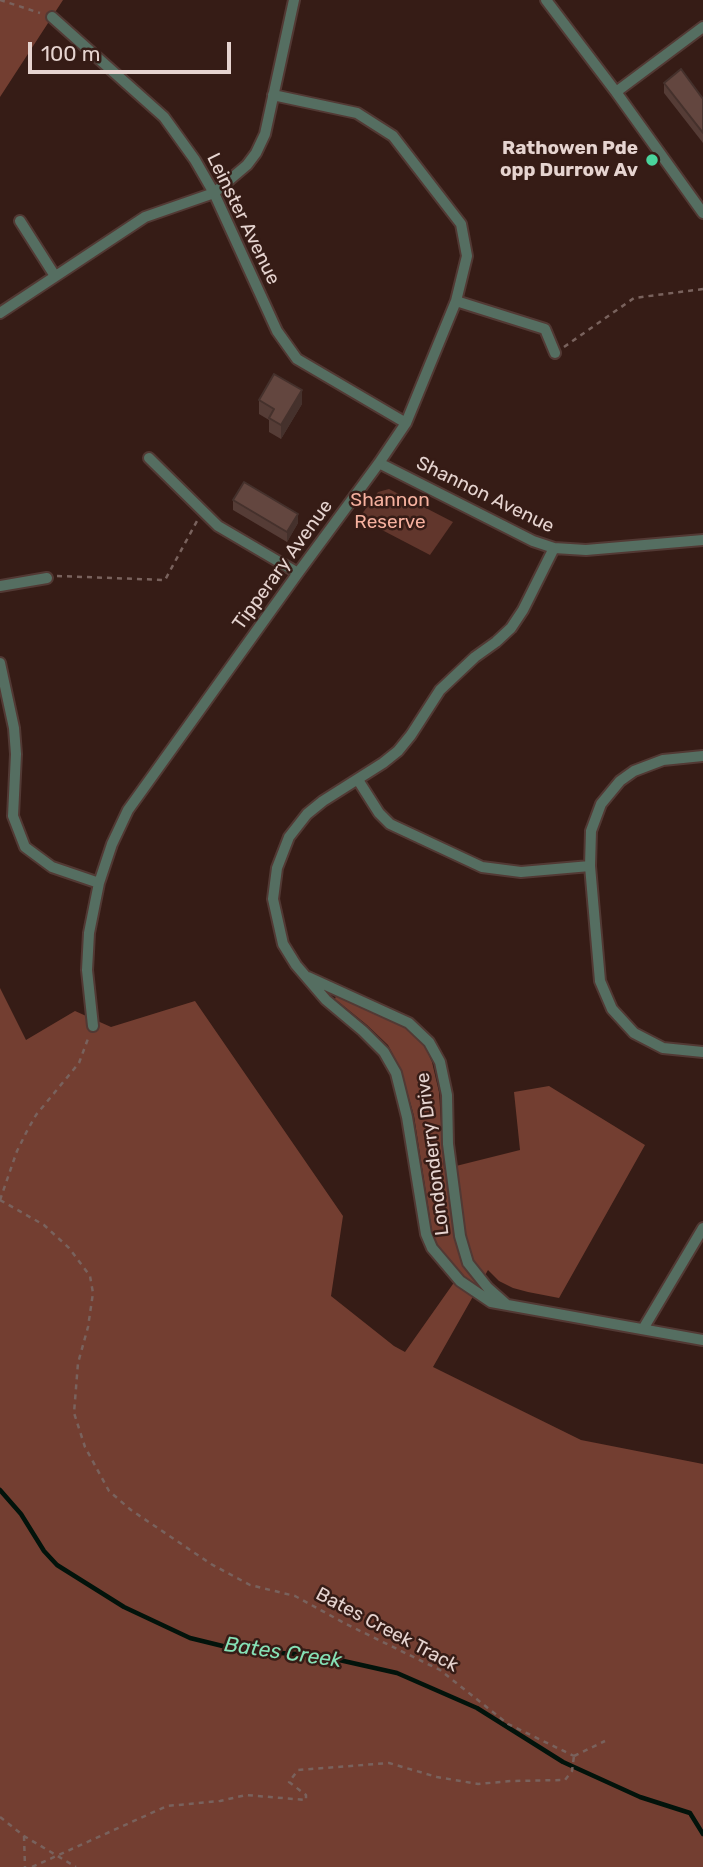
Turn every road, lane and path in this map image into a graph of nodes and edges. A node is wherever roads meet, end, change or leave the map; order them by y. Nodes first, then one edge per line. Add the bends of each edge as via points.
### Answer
1 (294, 0) edge
2 (546, 0) edge
3 (0, 1) edge
4 (52, 17) joint
5 (703, 27) edge
6 (616, 92) junction
7 (273, 95) junction
8 (214, 192) junction
9 (703, 212) edge
10 (20, 221) dead end
11 (55, 276) junction
12 (703, 289) edge
13 (456, 301) junction
14 (0, 313) edge
15 (555, 353) joint
16 (406, 423) junction
17 (149, 458) dead end
18 (379, 463) junction
19 (202, 512) junction
20 (703, 540) edge
21 (554, 548) junction
22 (298, 573) junction
23 (47, 578) joint
24 (0, 586) edge
25 (0, 663) edge
26 (703, 756) edge
27 (358, 780) junction
28 (590, 866) junction
29 (99, 883) junction
30 (305, 975) junction
31 (93, 1026) joint
32 (703, 1052) edge
33 (0, 1200) edge
34 (703, 1228) edge
35 (508, 1305) junction
36 (643, 1329) junction
37 (703, 1340) edge
38 (606, 1741) dead end
39 (574, 1756) junction
40 (0, 1817) edge
41 (24, 1836) junction
42 (57, 1856) junction
43 (25, 1867) edge
44 (32, 1867) edge
45 (76, 1867) edge

1 - 7 street
2 - 6 street
3 - 4 path
4 - 8 street, Leinster Avenue via 164,117
5 - 6 street
6 - 9 street
7 - 8 street via 256,153
7 - 13 street, Tipperary Avenue via 357,113 393,136 461,224 467,256
8 - 11 street via 145,217
8 - 16 street, Leinster Avenue via 277,331 298,359
10 - 11 street
11 - 14 street
12 - 15 path via 634,298
13 - 15 street via 545,329
13 - 16 street, Tipperary Avenue
16 - 18 street, Tipperary Avenue
17 - 19 street
18 - 21 street, Shannon Avenue
18 - 22 street, Tipperary Avenue
19 - 22 street
19 - 23 path via 165,580
20 - 21 street, Shannon Avenue via 586,550
21 - 27 street, Londonderry Drive via 511,628 440,690 398,751
22 - 29 street, Tipperary Avenue via 128,810
23 - 24 street
25 - 29 street via 14,728 13,816 25,847 52,867
26 - 28 street via 663,760 620,781 601,804 591,831
27 - 28 street via 390,824 482,867 521,872
27 - 30 street, Londonderry Drive via 307,814 289,837 277,868 273,899 283,944
28 - 32 street via 600,981 612,1009 634,1033 663,1048
29 - 31 street, Tipperary Avenue via 87,971
30 - 35 street, Londonderry Drive via 384,1052 396,1073 432,1248 460,1281 491,1302
30 - 35 street, Londonderry Drive via 409,1023 429,1042 440,1062 447,1095 460,1237 468,1263
31 - 33 path via 79,1063 36,1115 22,1141
33 - 39 path, Bates Creek Track via 44,1225 90,1276 93,1293 78,1363 74,1413 85,1447 109,1491 211,1564 250,1585 295,1596 440,1670 508,1724
34 - 36 street
35 - 36 street, Londonderry Drive
36 - 37 street, Londonderry Drive
38 - 39 path
39 - 42 path via 565,1780 478,1784 389,1763 298,1770 289,1782 306,1800 246,1795 167,1805
40 - 41 path
41 - 42 path
41 - 43 path
42 - 44 path
42 - 45 path

